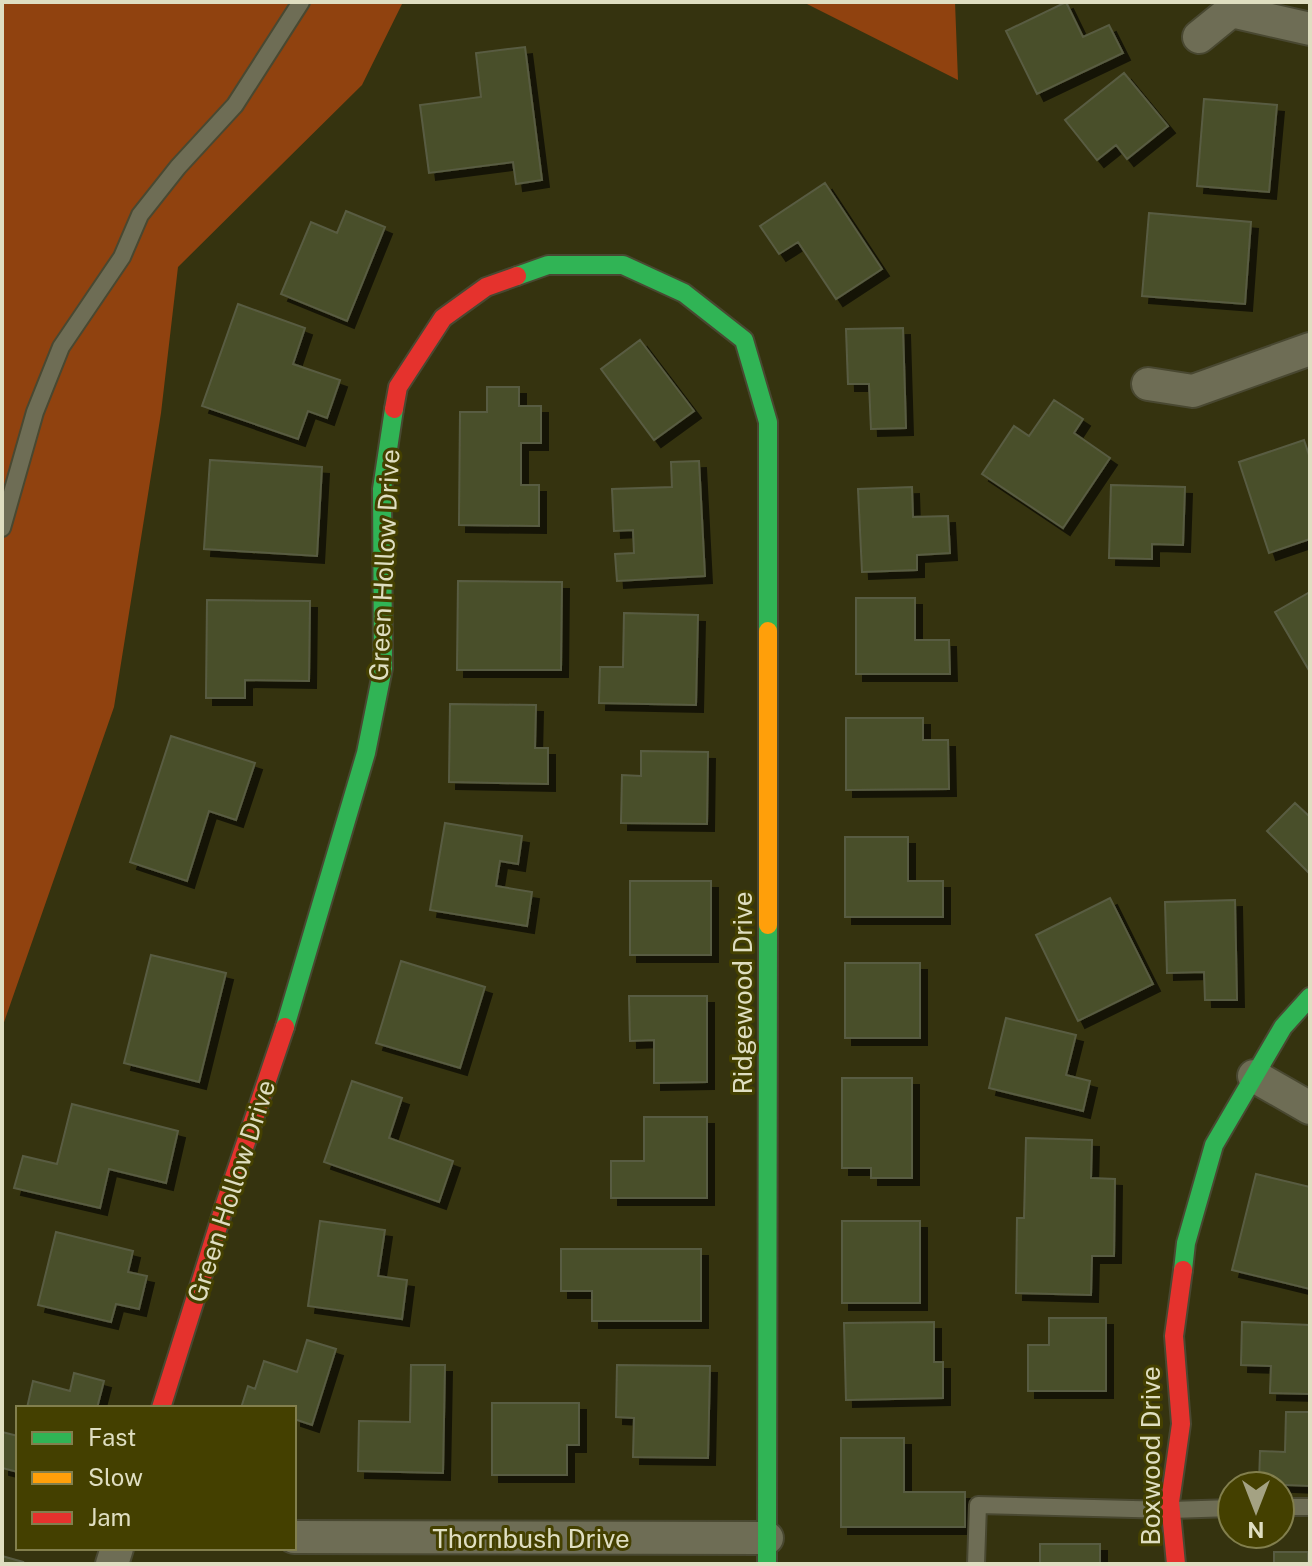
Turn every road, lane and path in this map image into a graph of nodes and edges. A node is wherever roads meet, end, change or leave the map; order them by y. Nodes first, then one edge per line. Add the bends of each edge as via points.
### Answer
1 (301, 2) edge
2 (1310, 29) edge
3 (1199, 37) dead end
4 (1310, 349) edge
5 (1148, 384) dead end
6 (768, 422) joint
7 (2, 528) edge
8 (1310, 997) edge
9 (1254, 1076) junction
10 (1310, 1108) edge
11 (162, 1406) edge
12 (1216, 1509) edge
13 (1171, 1510) junction
14 (296, 1537) edge
15 (379, 1550) edge
16 (767, 1551) edge
17 (976, 1564) edge
18 (1176, 1564) edge

1 - 7 lane via 235,105 140,215 122,257 61,347 35,412
2 - 3 street via 1231,11
4 - 5 street via 1193,391
6 - 11 street, Green Hollow Drive via 744,340 684,293 623,265 548,265 486,287 443,318 398,387 382,489 383,668 366,753 297,993
6 - 16 street, Ridgewood Drive
8 - 9 street, Boxwood Drive via 1283,1027
9 - 10 street
9 - 13 street, Boxwood Drive via 1214,1145 1186,1243 1174,1336 1181,1424
12 - 13 lane
13 - 17 lane via 978,1505
13 - 18 street, Boxwood Drive
14 - 15 street, Thornbush Drive
15 - 16 street, Thornbush Drive

